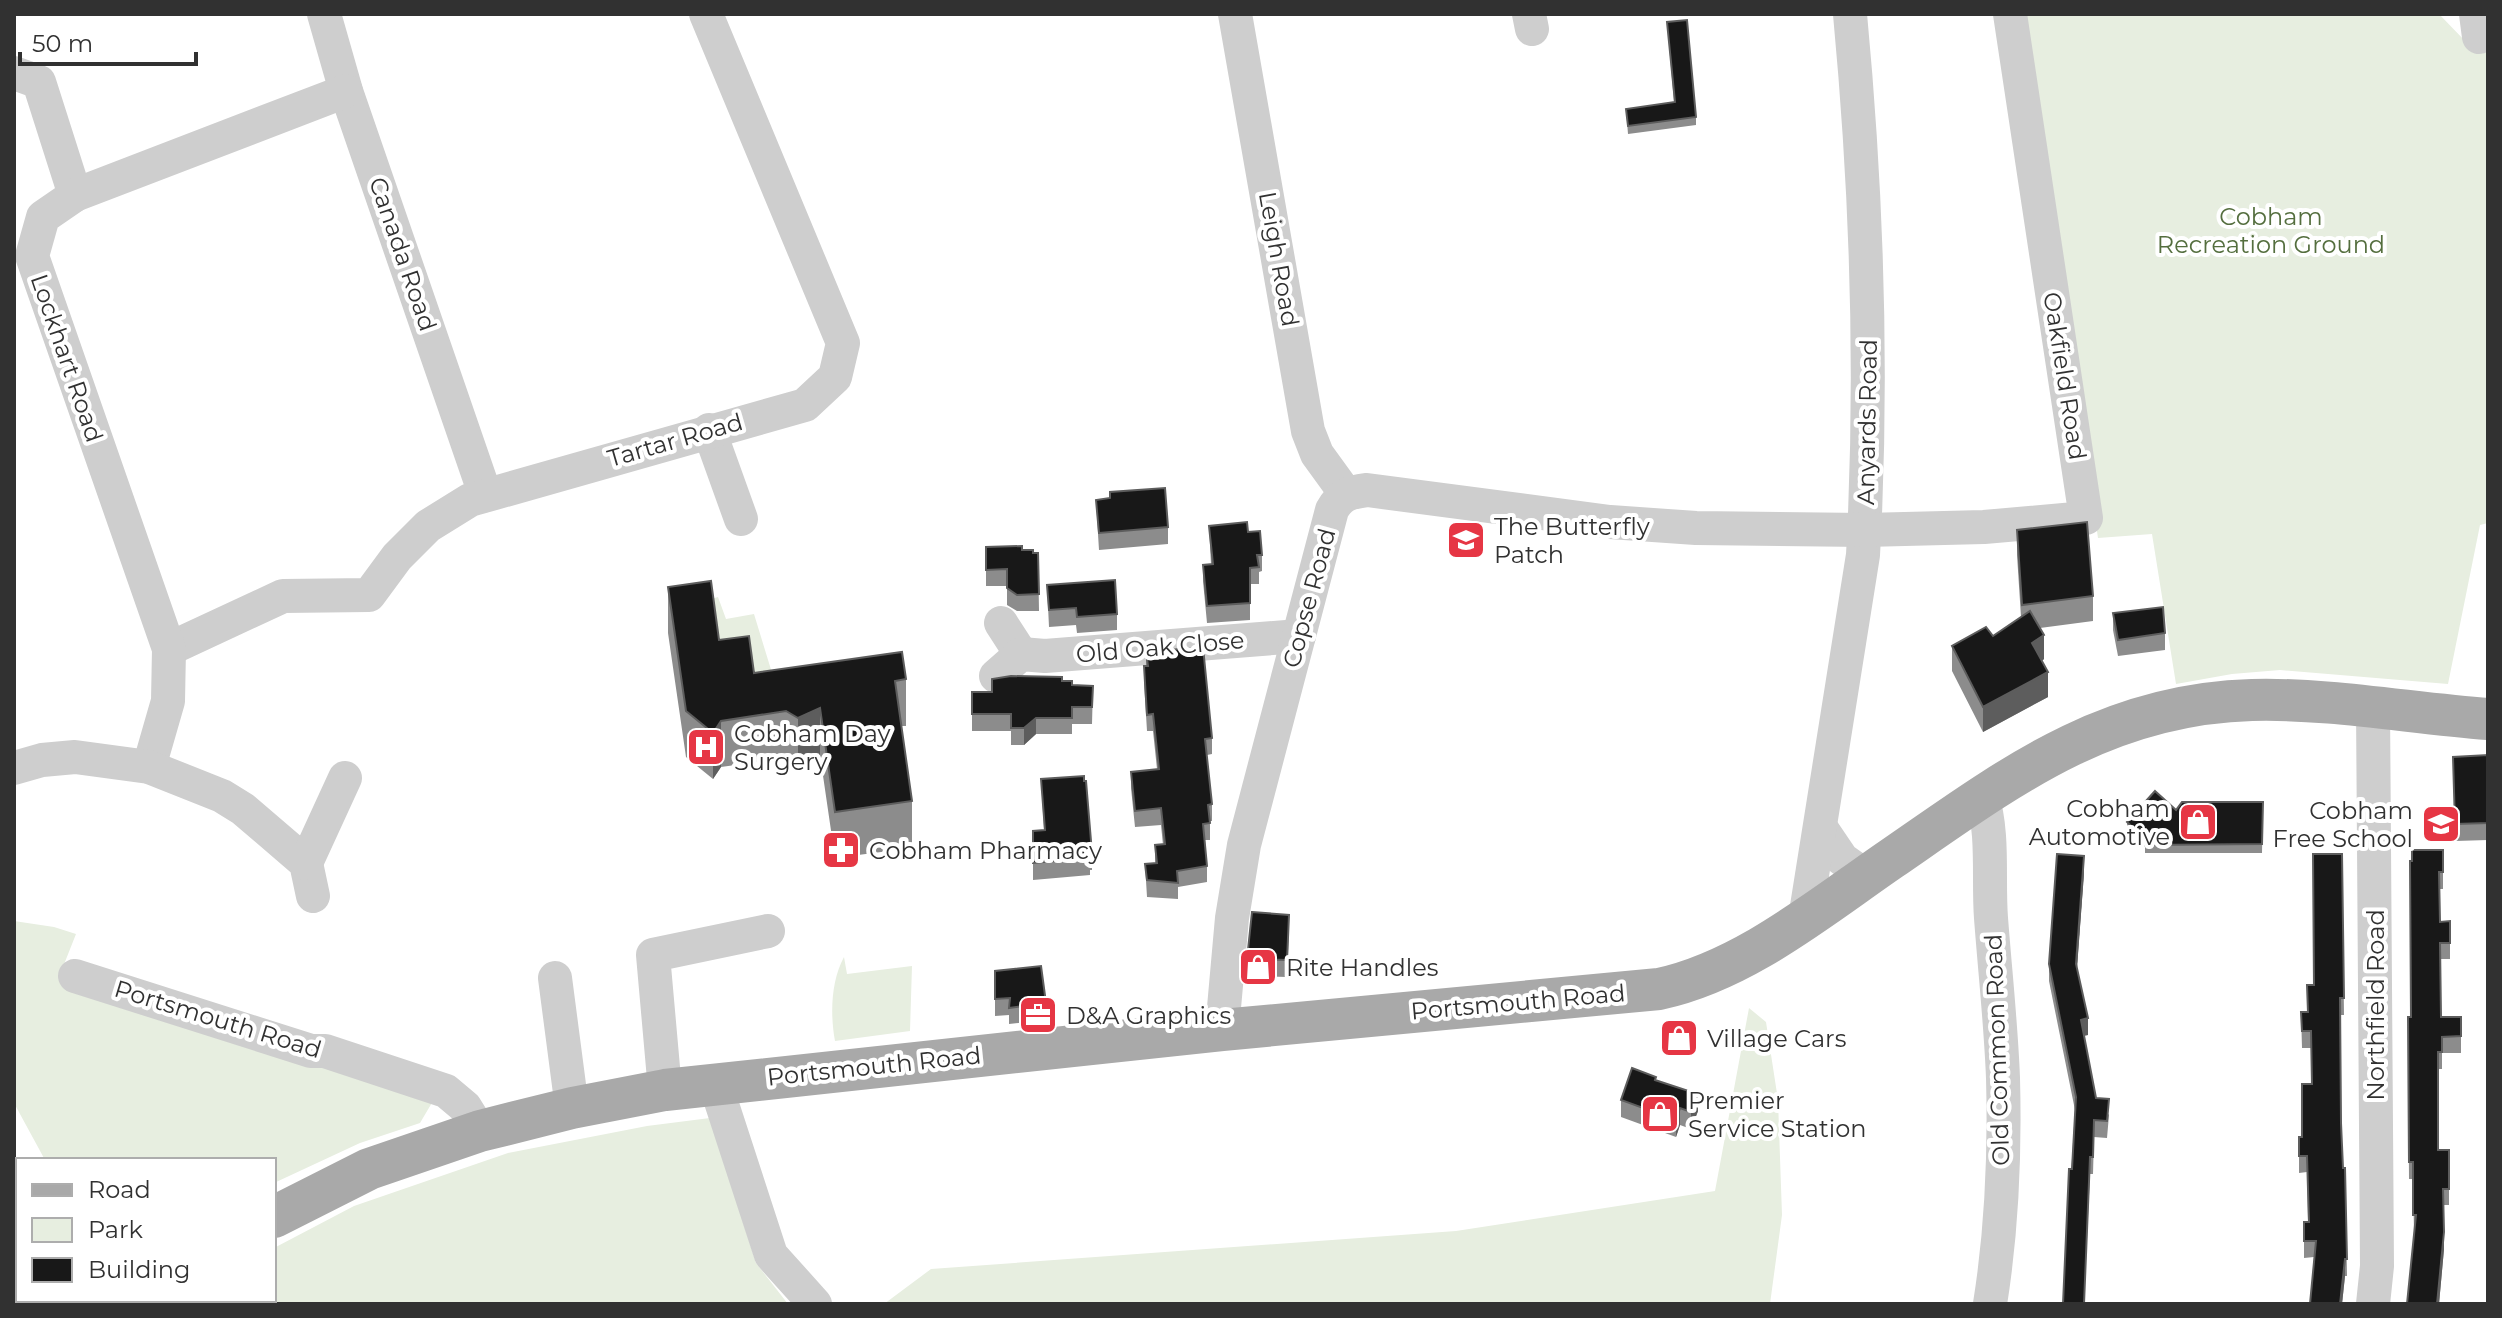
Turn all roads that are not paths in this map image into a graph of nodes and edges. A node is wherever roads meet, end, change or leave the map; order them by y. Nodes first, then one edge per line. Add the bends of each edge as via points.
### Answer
1 (324, 14) edge
2 (706, 14) edge
3 (1235, 14) edge
4 (1850, 14) edge
5 (2010, 14) edge
6 (14, 73) edge
7 (346, 91) junction
8 (75, 195) junction
9 (709, 430) junction
10 (485, 494) junction
11 (1346, 494) junction
12 (741, 519) dead end
13 (1865, 530) junction
14 (1001, 623) dead end
15 (1299, 636) junction
16 (169, 649) junction
17 (2373, 706) junction
18 (2488, 719) edge
19 (149, 767) junction
20 (14, 768) edge
21 (345, 778) dead end
22 (1982, 797) junction
23 (1821, 828) junction
24 (1866, 876) junction
25 (1805, 919) junction
26 (768, 931) dead end
27 (75, 976) dead end
28 (555, 978) dead end
29 (1222, 1030) junction
30 (715, 1083) junction
31 (665, 1090) junction
32 (572, 1108) junction
33 (480, 1131) junction
34 (276, 1216) edge
35 (815, 1304) edge
36 (1990, 1304) edge
37 (2373, 1304) edge

1 - 7 street, Canada Road
2 - 9 street, Tartar Road via 843,343 835,377 805,405
3 - 11 street, Leigh Road via 1308,431 1317,454
4 - 13 street, Anyards Road via 1868,327
5 - 13 street, Oakfield Road via 2086,518
6 - 8 street via 39,82
7 - 8 street, Lockhart Road
7 - 10 street, Canada Road
8 - 16 street, Lockhart Road via 43,217 32,256
9 - 10 street, Tartar Road
9 - 12 street
10 - 16 street, Tartar Road via 428,526 369,595 283,596
11 - 13 street via 1367,490 1696,528
11 - 15 street, Copse Road via 1332,510
13 - 23 street, Anyards Road
14 - 15 street, Old Oak Close via 1009,665 1045,656
15 - 29 street, Copse Road via 1244,845
16 - 19 street, Lockhart Road via 168,701
17 - 18 main road, Portsmouth Road
17 - 22 main road, Portsmouth Road via 2250,700 2173,710 2061,748
17 - 37 street, Northfield Road
19 - 20 street via 59,757
19 - 21 street via 243,809 310,880
22 - 24 main road, Portsmouth Road
22 - 36 street, Old Common Road via 1989,816 1988,876 2003,1076 2003,1170
23 - 24 street via 1842,859
23 - 25 street, Anyards Road
24 - 25 main road, Portsmouth Road
25 - 29 main road, Portsmouth Road via 1716,970 1659,989
26 - 31 street via 653,955
27 - 33 street, Portsmouth Road via 430,1084 465,1107
28 - 32 street
29 - 30 main road, Portsmouth Road
30 - 31 main road, Portsmouth Road
30 - 35 street via 771,1255
31 - 32 main road, Portsmouth Road
32 - 33 main road, Portsmouth Road
33 - 34 main road, Portsmouth Road via 369,1169

